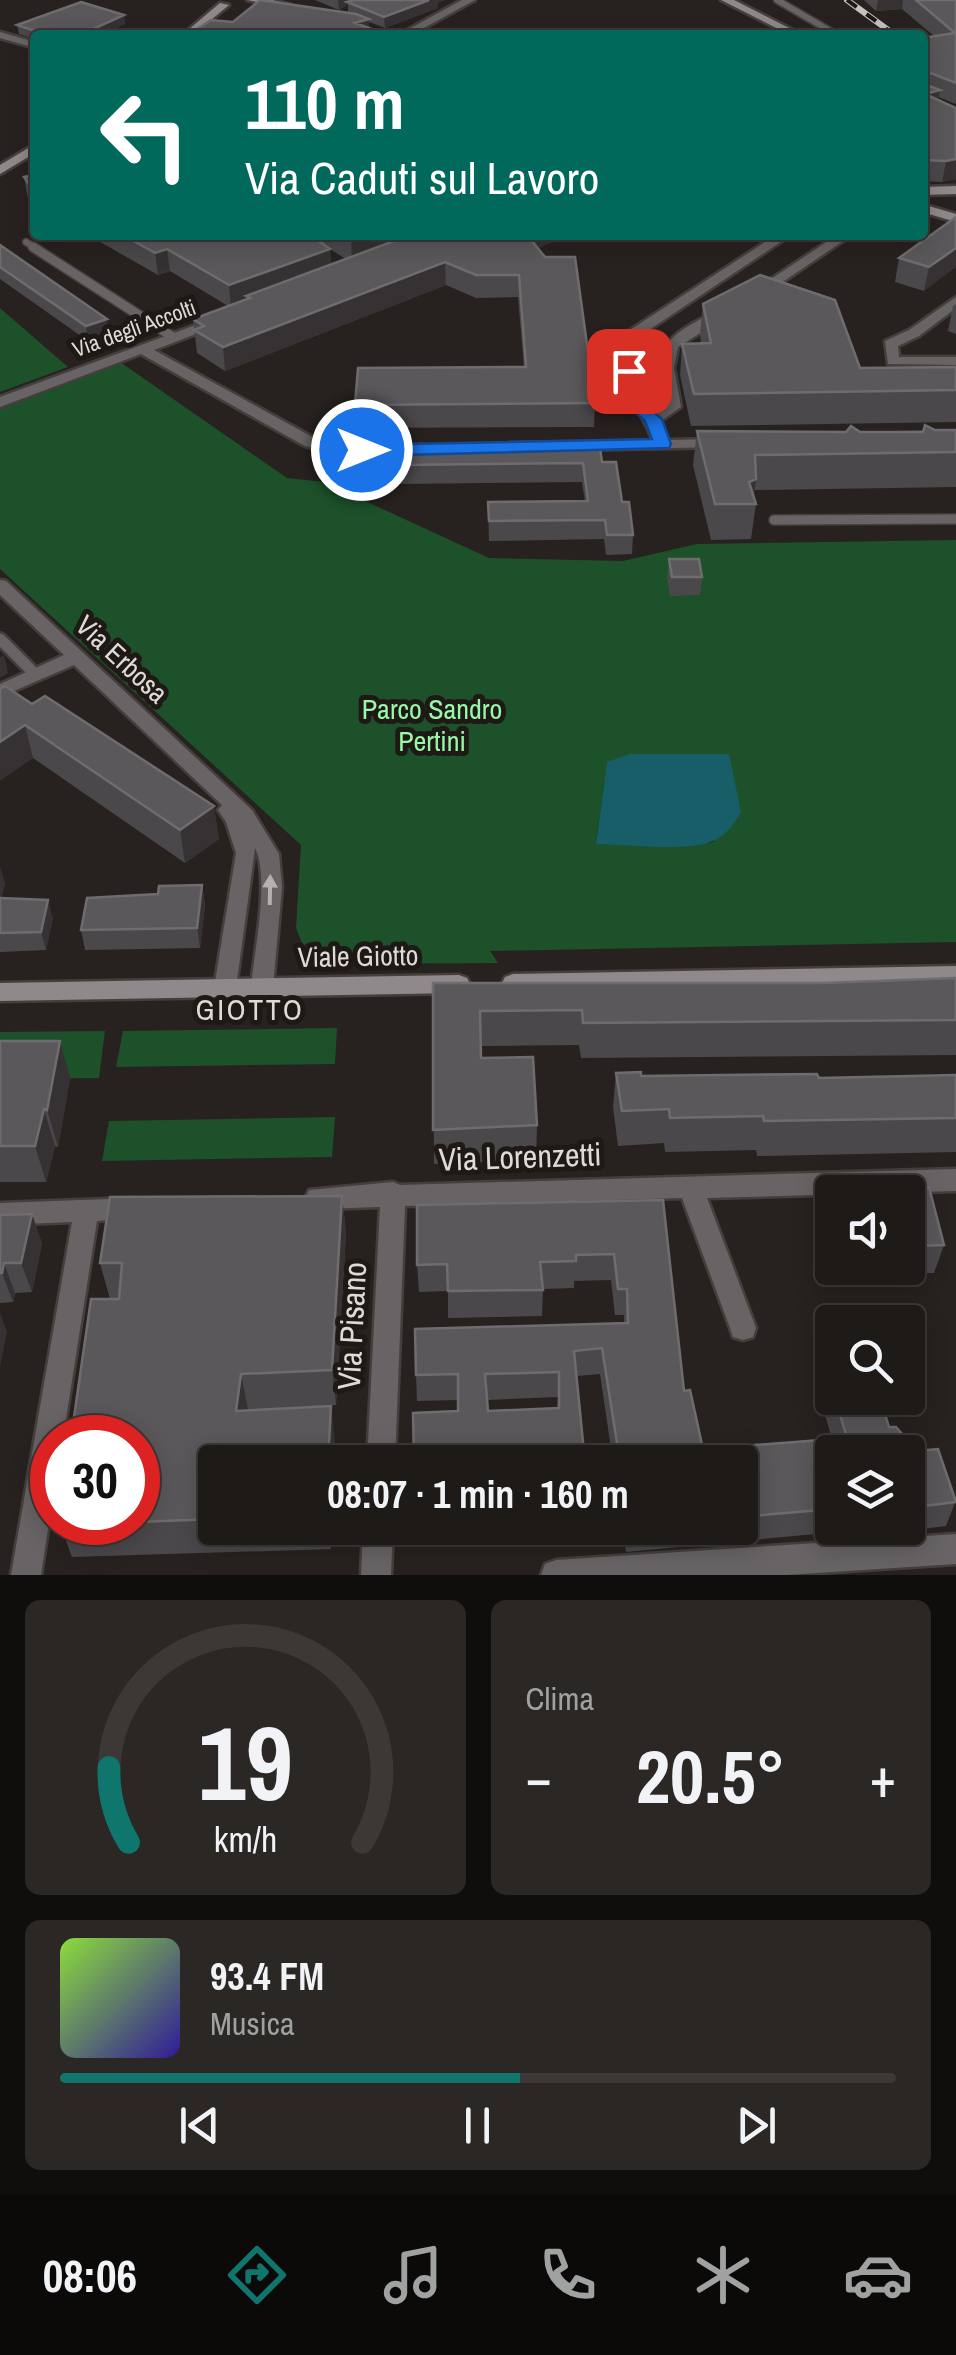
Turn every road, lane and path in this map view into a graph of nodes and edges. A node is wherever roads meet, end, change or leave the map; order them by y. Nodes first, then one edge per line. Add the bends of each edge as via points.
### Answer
1 (210, 0) edge
2 (252, 0) edge
3 (470, 0) edge
4 (726, 0) edge
5 (777, 0) edge
6 (273, 1) edge
7 (224, 5) junction
8 (298, 7) edge
9 (193, 30) edge
10 (412, 30) edge
11 (788, 30) edge
12 (828, 30) edge
13 (0, 35) edge
14 (30, 44) edge
15 (30, 151) edge
16 (0, 170) edge
17 (956, 190) edge
18 (928, 191) edge
19 (956, 202) edge
20 (928, 210) edge
21 (954, 216) edge
22 (777, 240) edge
23 (838, 240) edge
24 (26, 242) dead end
25 (956, 301) edge
26 (244, 311) edge
27 (172, 337) junction
28 (142, 349) junction
29 (956, 361) edge
30 (0, 402) edge
31 (653, 419) junction
32 (662, 444) junction
33 (741, 444) edge
34 (484, 449) edge
35 (447, 450) edge
36 (774, 520) dead end
37 (956, 520) edge
38 (0, 586) edge
39 (0, 638) edge
40 (76, 657) junction
41 (34, 673) junction
42 (0, 691) edge
43 (202, 777) junction
44 (956, 976) edge
45 (262, 987) junction
46 (225, 988) junction
47 (0, 992) edge
48 (956, 1180) edge
49 (690, 1185) junction
50 (393, 1194) junction
51 (297, 1200) edge
52 (163, 1208) edge
53 (86, 1212) junction
54 (0, 1214) edge
55 (743, 1328) dead end
56 (382, 1445) edge
57 (377, 1545) edge
58 (956, 1549) edge
59 (26, 1575) edge
60 (376, 1575) edge
61 (556, 1575) edge

1 - 7 main road
2 - 6 main road
2 - 7 main road
3 - 10 street
4 - 11 main road
5 - 12 lane
6 - 8 main road
7 - 9 main road
13 - 14 street
15 - 16 main road
17 - 18 main road
19 - 21 main road via 949,206
20 - 21 main road
22 - 31 street via 629,342 631,394
23 - 31 street via 674,340 664,362 673,406
24 - 27 lane
25 - 29 street via 890,344 889,352 893,361
26 - 27 street, Via degli Accolti
27 - 28 street, Via degli Accolti
28 - 30 street, Via degli Accolti
28 - 35 street via 310,443 338,450
31 - 32 street
32 - 33 street
32 - 34 street
36 - 37 lane
38 - 40 street, Via Erbosa
39 - 41 lane
40 - 41 street
40 - 43 street, Via Erbosa
41 - 42 street
45 -> 43 street, Via Erbosa via 269,854 245,815
43 - 46 street, Via Erbosa via 236,820 246,852
44 - 45 main road, Viale Giotto
45 - 46 main road, Viale Giotto
46 - 47 main road, Viale Giotto
48 - 49 street, Via Lorenzetti
49 - 50 street, Via Lorenzetti
49 - 55 street
50 - 51 street, Via Lorenzetti
50 - 56 street, Via Pisano
52 - 53 street
53 - 54 street
53 - 59 street
57 - 60 street
58 - 61 street

